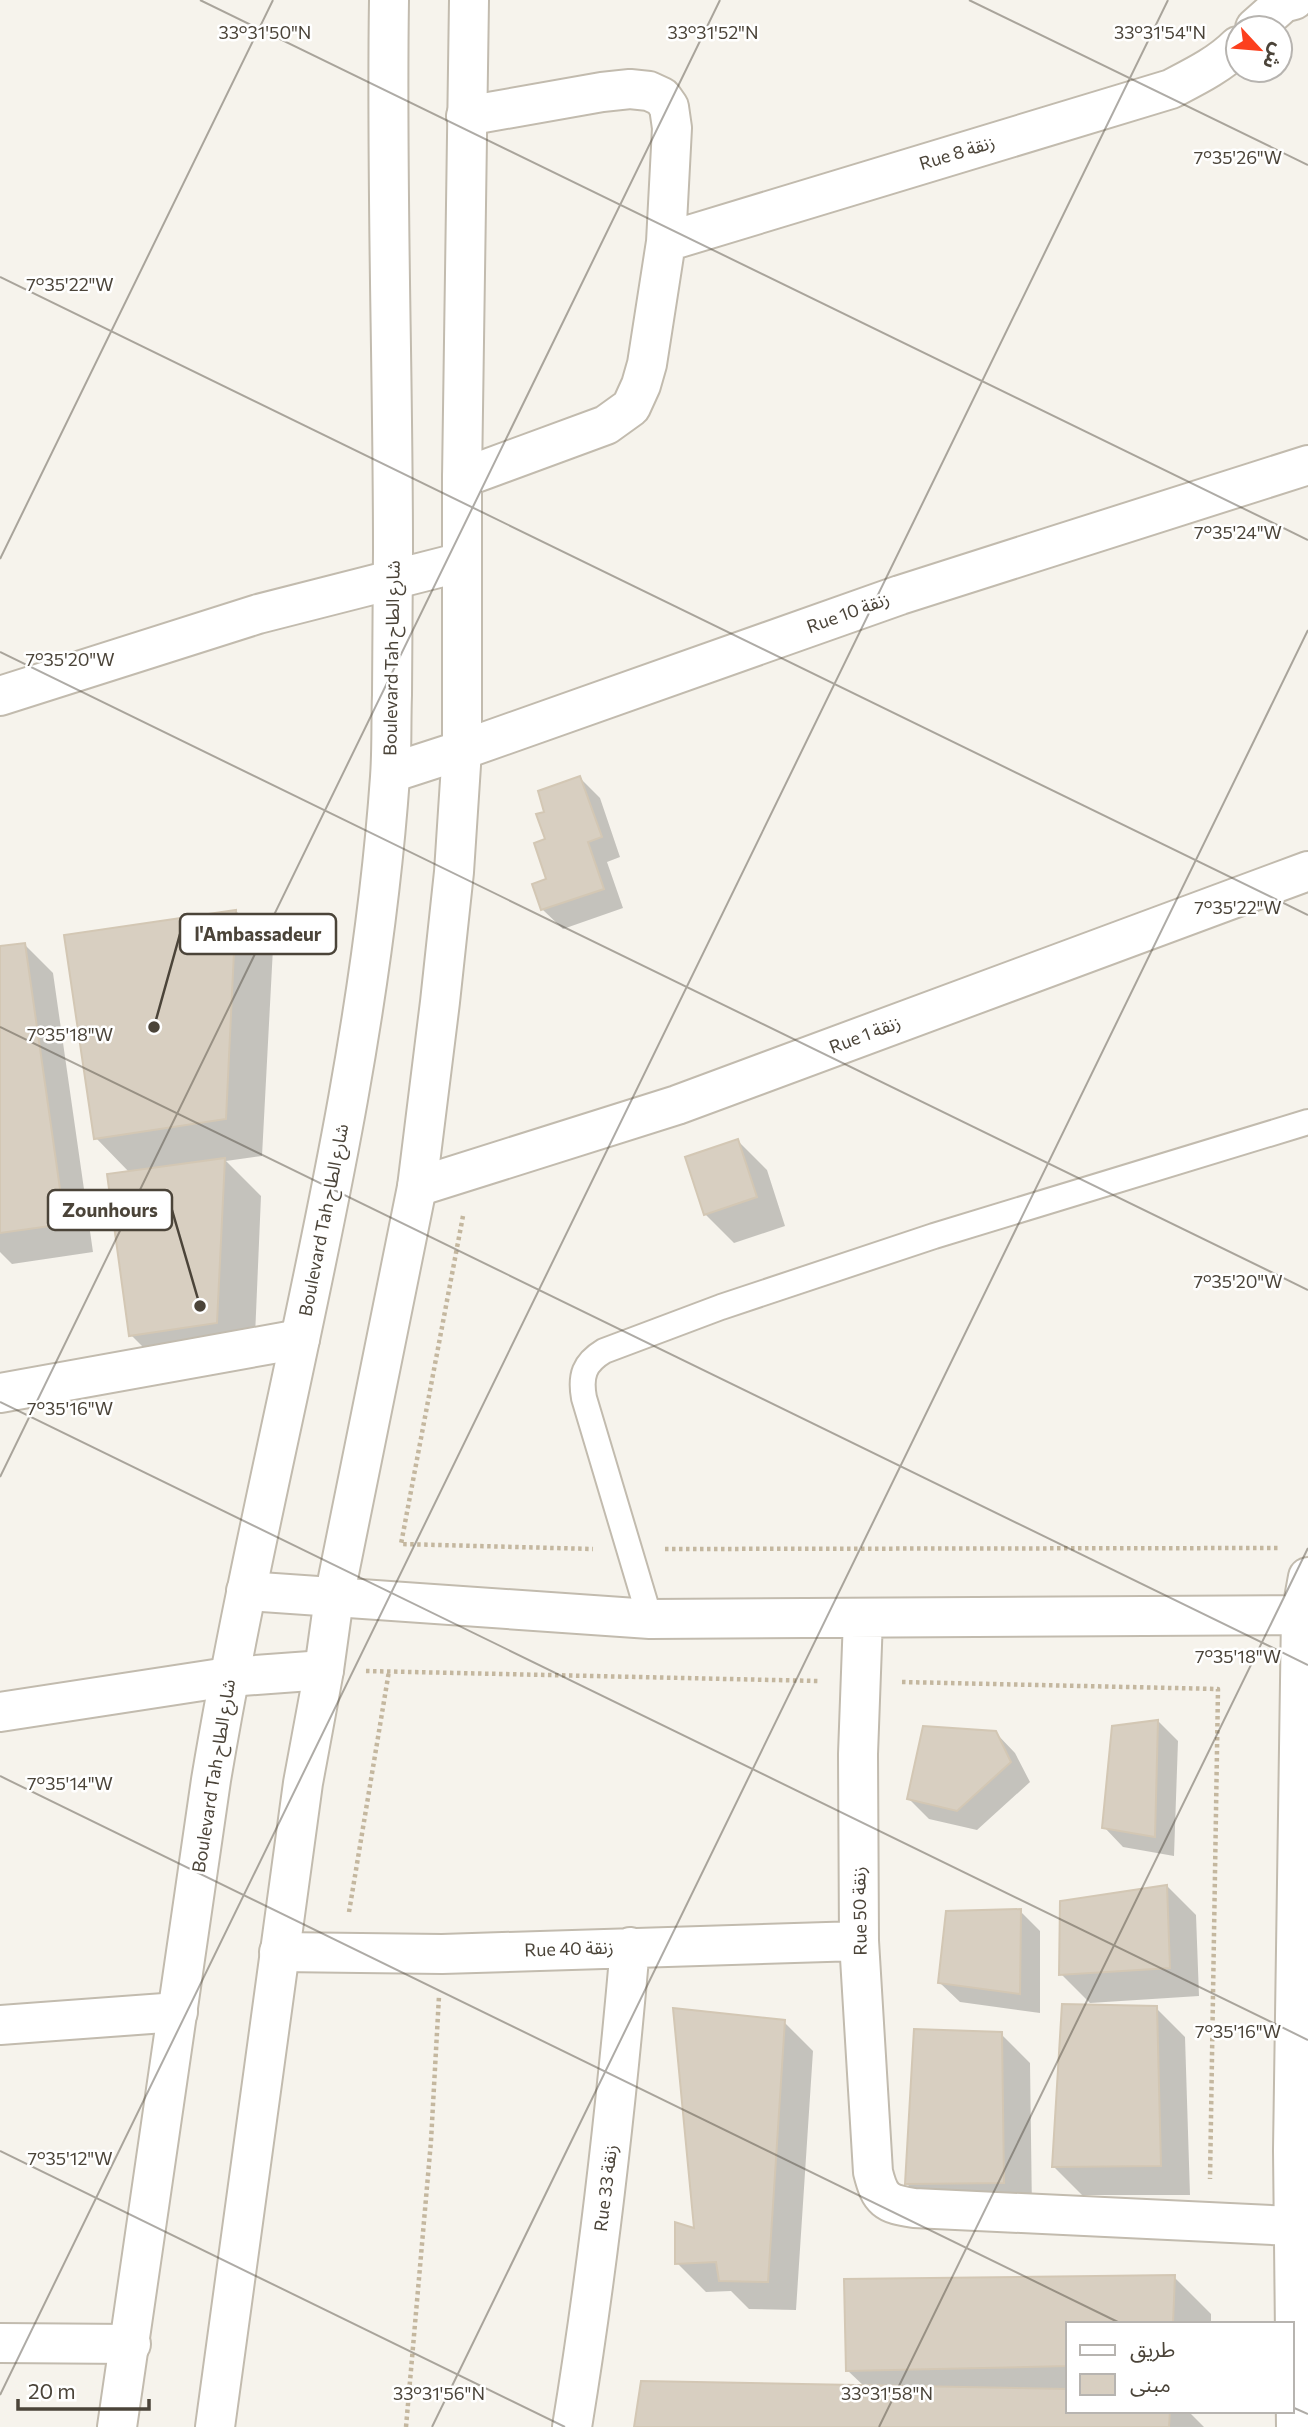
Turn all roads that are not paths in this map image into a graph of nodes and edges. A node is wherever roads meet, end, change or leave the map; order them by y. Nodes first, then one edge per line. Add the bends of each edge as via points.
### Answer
1 (388, 0) edge
2 (469, 0) edge
3 (1294, 0) edge
4 (1271, 14) edge
5 (1224, 58) edge
6 (467, 116) junction
7 (666, 242) junction
8 (1308, 465) edge
9 (462, 478) junction
10 (462, 562) junction
11 (393, 580) junction
12 (0, 696) edge
13 (463, 750) junction
14 (391, 773) junction
15 (1308, 871) edge
16 (1308, 1122) edge
17 (417, 1187) junction
18 (300, 1339) junction
19 (0, 1393) edge
20 (1308, 1577) edge
21 (246, 1591) junction
22 (334, 1598) junction
23 (1305, 1615) edge
24 (863, 1618) junction
25 (650, 1619) junction
26 (324, 1670) junction
27 (228, 1678) junction
28 (0, 1712) edge
29 (859, 1941) junction
30 (630, 1947) junction
31 (279, 1952) junction
32 (178, 2012) junction
33 (0, 2025) edge
34 (1301, 2150) edge
35 (1293, 2227) junction
36 (0, 2343) edge
37 (131, 2344) junction
38 (117, 2427) edge
39 (215, 2427) edge
40 (572, 2427) edge
41 (1296, 2427) edge

1 - 11 street, Boulevard Tah شارع الطاح
2 - 6 street
3 - 4 street
5 - 7 street, Rue 8 زنقة via 1171,89
6 - 7 street via 630,89 662,97 673,128
6 - 9 street
7 - 9 street via 647,364 631,407 606,425
8 - 13 street, Rue 10 زنقة via 900,595
9 - 10 street
10 - 11 street
10 - 13 street
11 - 12 street via 258,614
11 - 14 street, Boulevard Tah شارع الطاح
13 - 14 street, Rue 10 زنقة
13 - 17 street via 454,872
14 - 18 street, Boulevard Tah شارع الطاح via 366,1002
15 - 17 street, Rue 1 زنقة via 677,1105
16 - 25 lane via 934,1236 722,1307 593,1357 582,1377 584,1398
17 - 22 street
18 - 19 street
18 - 21 street, Boulevard Tah شارع الطاح
20 - 23 street
21 - 22 street
21 - 27 street, Boulevard Tah شارع الطاح
22 - 25 street
22 - 26 street
23 - 24 street
23 - 34 street
24 - 25 street
24 - 29 street, Rue 50 زنقة
26 - 27 street
26 - 31 street
27 - 28 street
27 - 32 street, Boulevard Tah شارع الطاح
29 - 30 street, Rue 40 زنقة
29 - 35 street, Rue 50 زنقة via 873,2172 887,2201 914,2208
30 - 31 street, Rue 40 زنقة via 442,1954
30 - 40 street, Rue 33 زنقة via 602,2227
31 - 39 street
32 - 33 street
32 - 37 street, Boulevard Tah شارع الطاح
34 - 35 street
35 - 41 street
36 - 37 street
37 - 38 street, Boulevard Tah شارع الطاح

